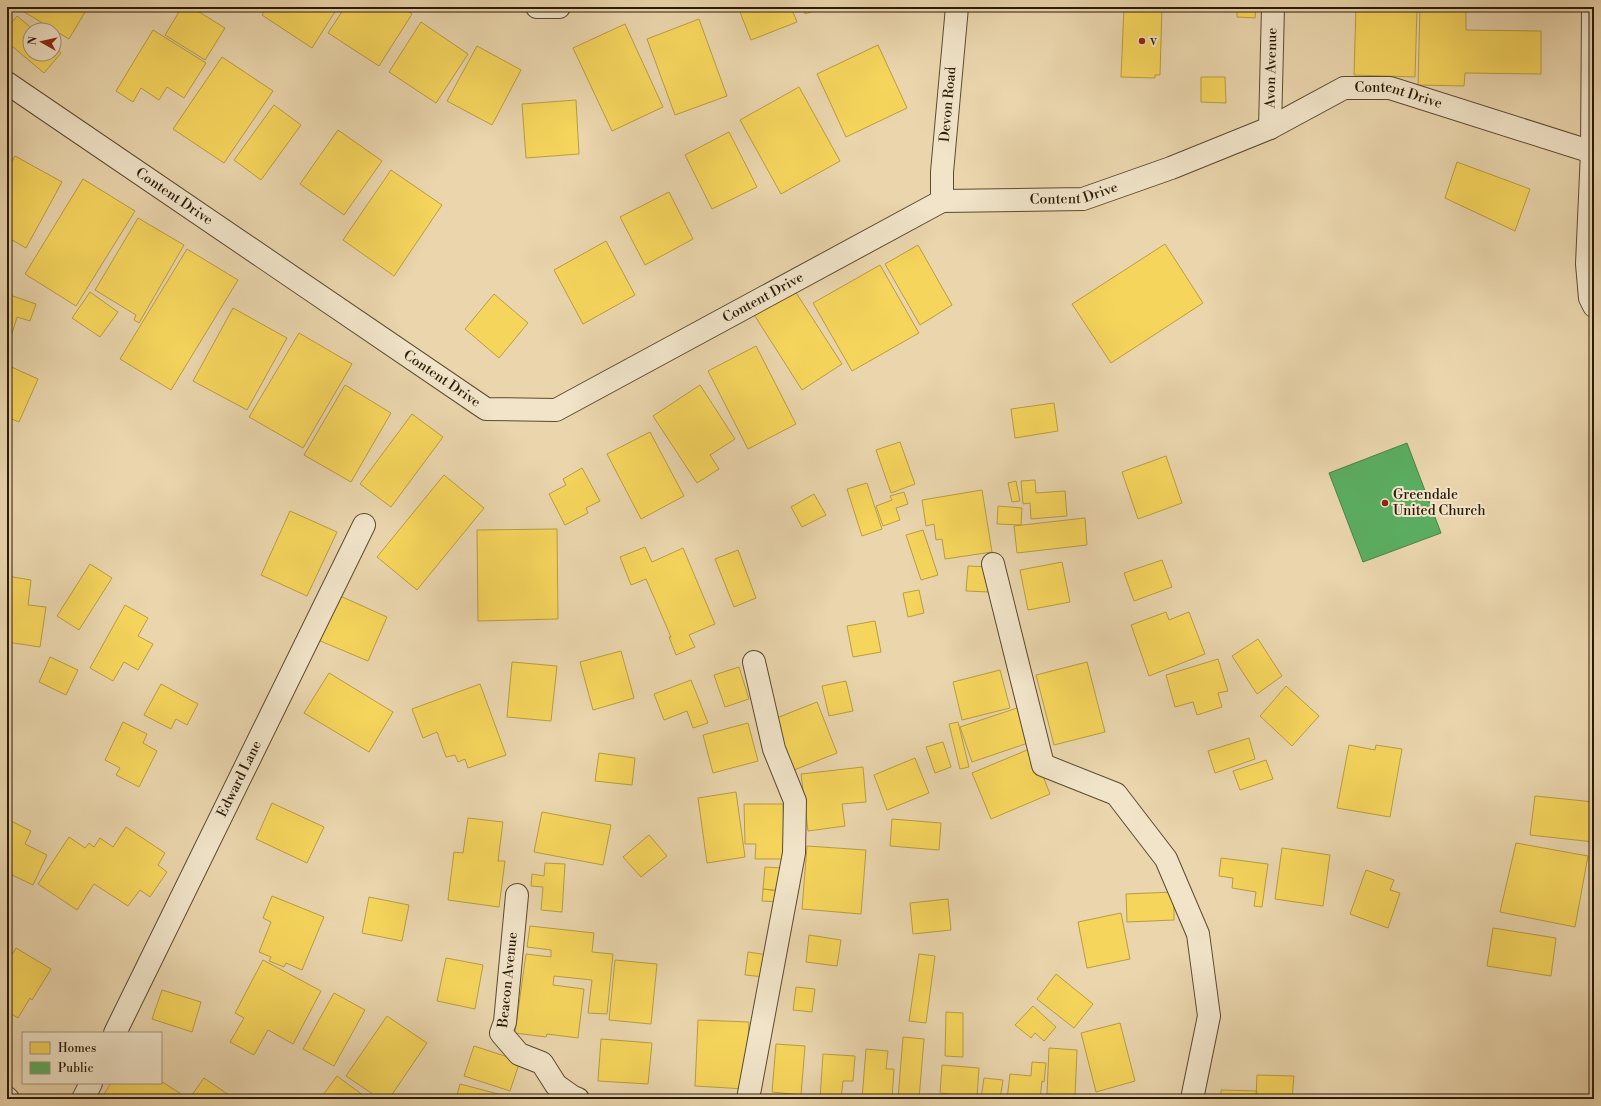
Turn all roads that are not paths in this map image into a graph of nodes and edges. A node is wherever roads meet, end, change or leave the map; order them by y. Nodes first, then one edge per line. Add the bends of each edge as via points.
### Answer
1 (537, 7) edge
2 (559, 7) edge
3 (956, 7) edge
4 (1273, 7) edge
5 (1593, 7) edge
6 (7, 83) edge
7 (1270, 128) junction
8 (1592, 152) junction
9 (942, 201) junction
10 (1594, 306) edge
11 (364, 525) dead end
12 (994, 564) dead end
13 (754, 662) dead end
14 (517, 895) dead end
15 (115, 1032) edge
16 (90, 1084) edge
17 (83, 1099) edge
18 (578, 1099) edge
19 (748, 1099) edge
20 (1192, 1099) edge

1 - 2 street
3 - 9 street, Devon Road via 942,172
4 - 7 street, Avon Avenue
5 - 8 street
6 - 9 street, Content Drive via 486,410 556,410
7 - 8 street, Content Drive via 1344,88 1390,88
7 - 9 street, Content Drive via 1171,168 1083,199
8 - 10 street via 1587,264 1590,298
11 - 15 street, Edward Lane
12 - 20 street via 1043,765 1116,794 1166,859 1198,934 1209,1016
13 - 19 street via 774,749 795,802 794,853
14 - 18 street, Beacon Avenue via 505,1022 501,1033 519,1054 542,1063 556,1085
16 - 17 street

